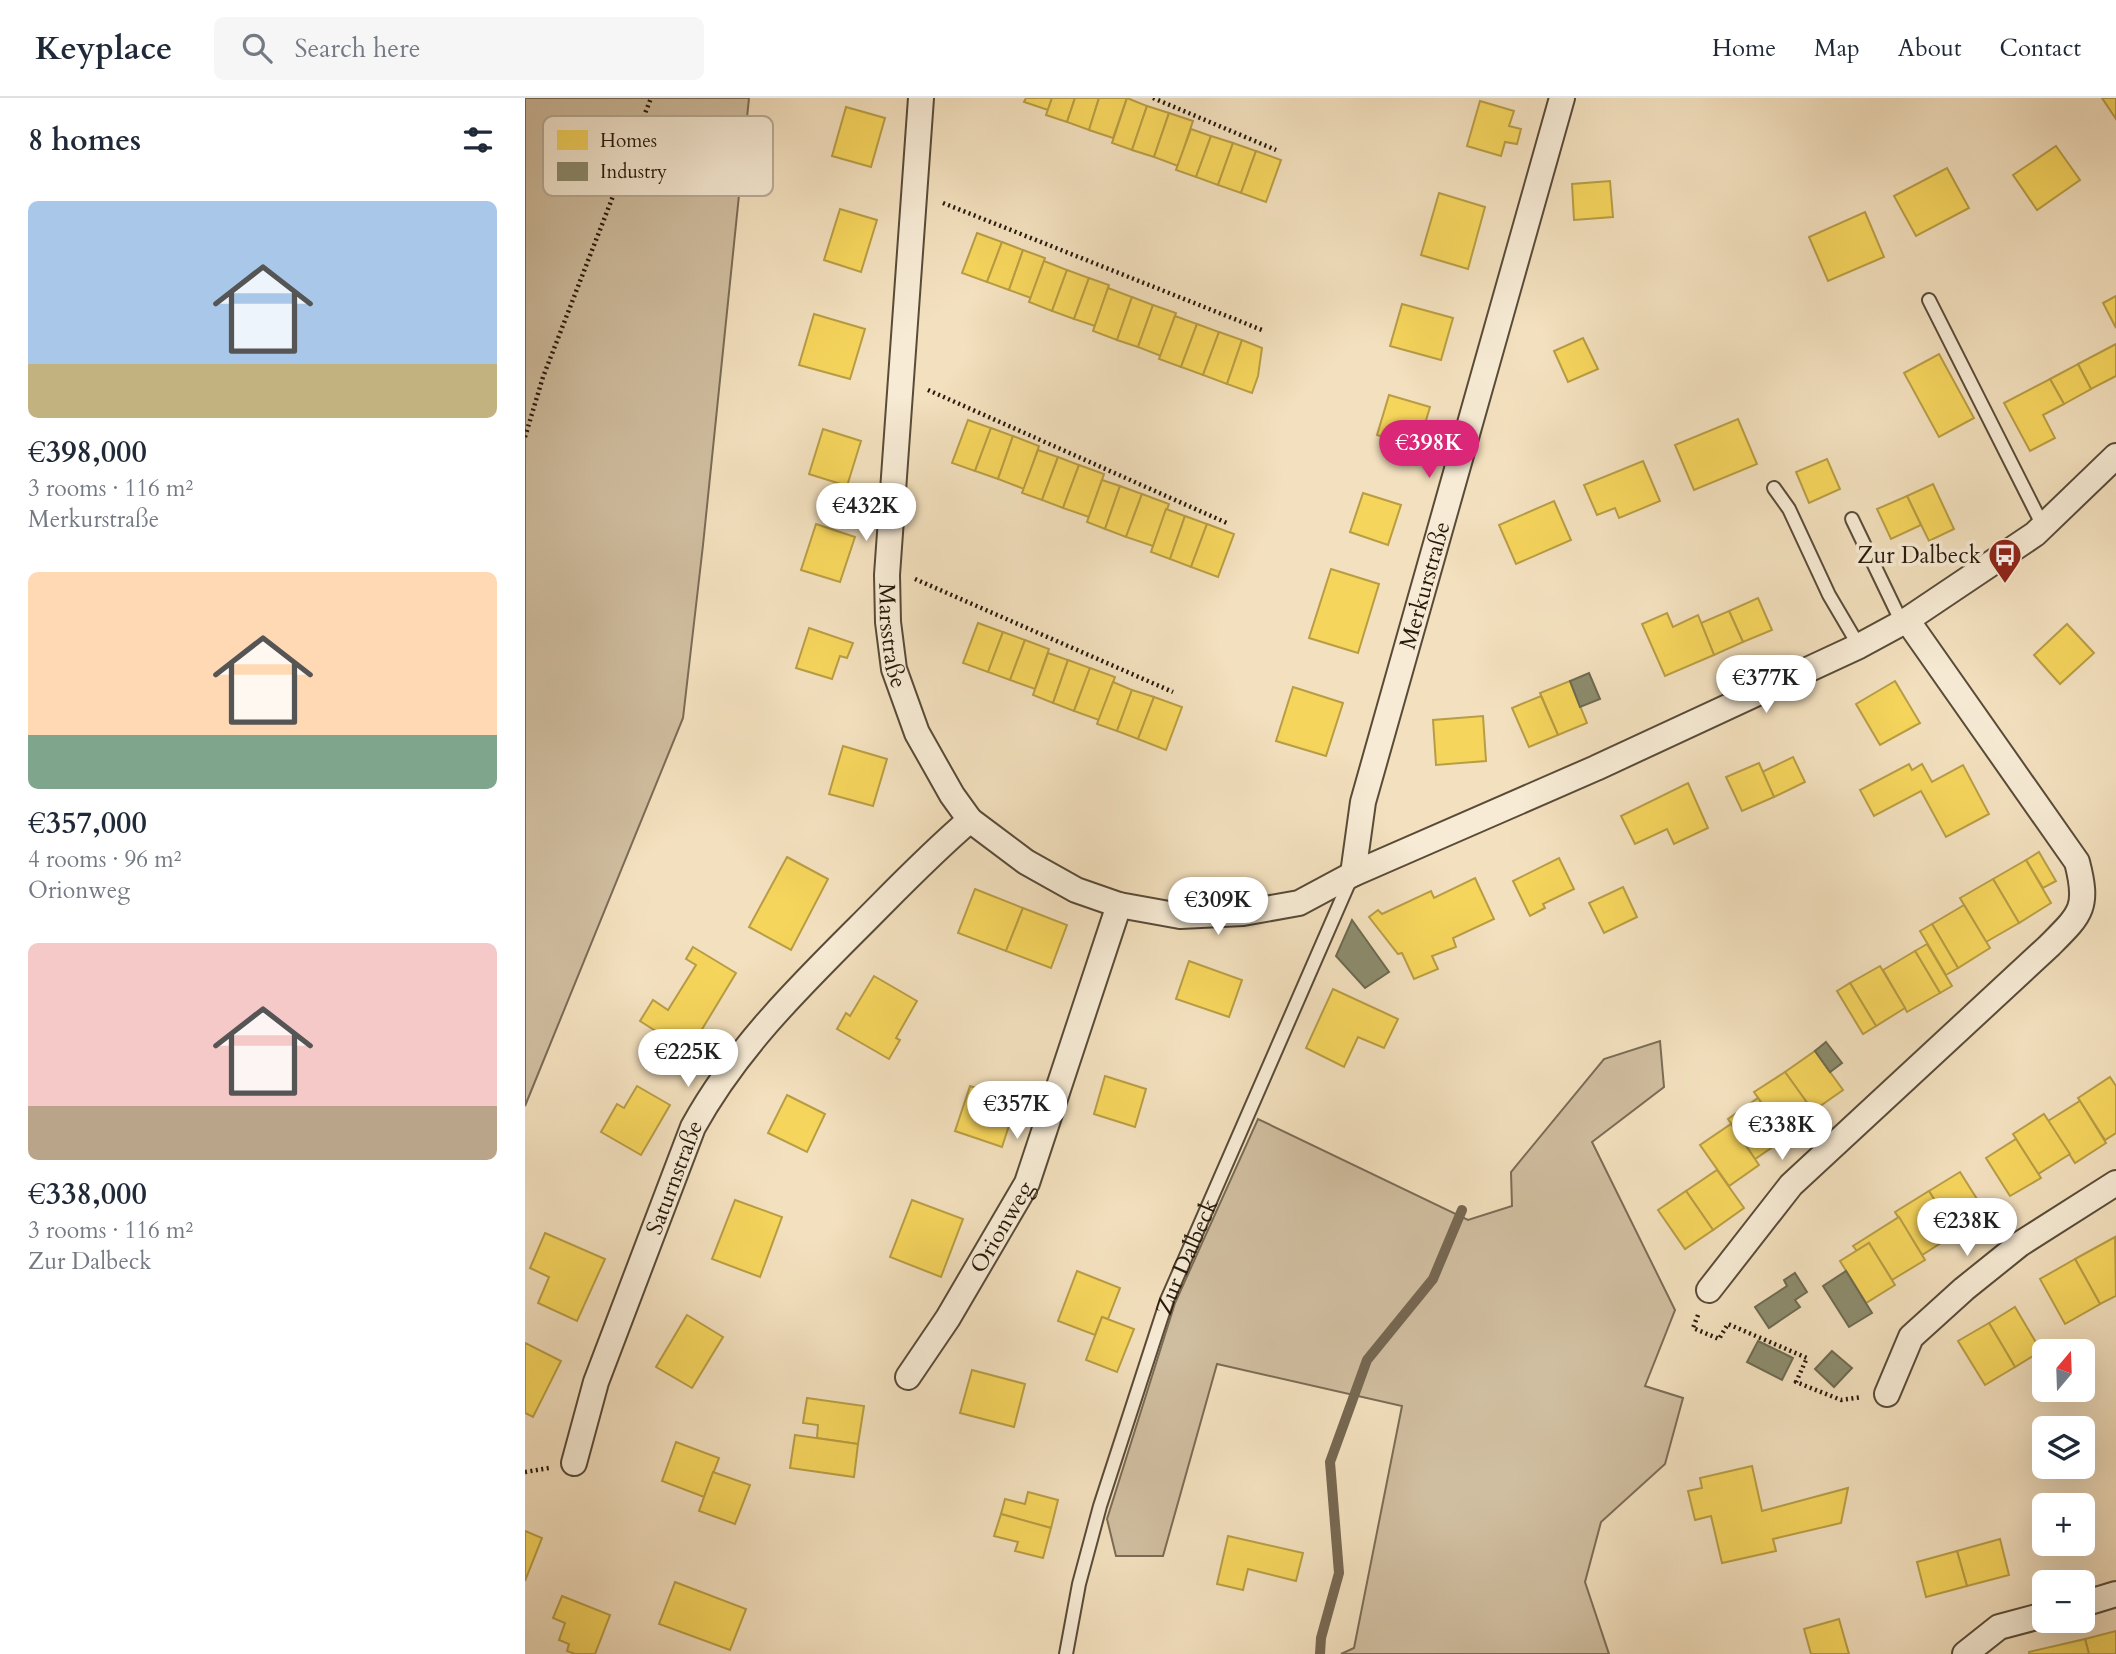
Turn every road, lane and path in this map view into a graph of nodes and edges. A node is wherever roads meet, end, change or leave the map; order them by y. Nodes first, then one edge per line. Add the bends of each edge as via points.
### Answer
1 (651, 98) edge
2 (921, 98) edge
3 (1153, 98) edge
4 (1562, 98) edge
5 (644, 116) edge
6 (1276, 150) dead end
7 (613, 196) edge
8 (943, 202) dead end
9 (1929, 300) dead end
10 (1262, 330) dead end
11 (934, 393) dead end
12 (525, 437) edge
13 (2116, 456) edge
14 (1775, 488) dead end
15 (1852, 519) dead end
16 (1229, 524) dead end
17 (2043, 526) junction
18 (920, 581) dead end
19 (1904, 621) junction
20 (1859, 646) junction
21 (1173, 692) dead end
22 (970, 820) junction
23 (1353, 874) junction
24 (1119, 905) junction
25 (2116, 1183) edge
26 (1709, 1290) joint
27 (908, 1377) dead end
28 (1887, 1394) joint
29 (574, 1463) dead end
30 (2116, 1594) edge
31 (2095, 1600) edge
32 (2032, 1618) edge
33 (1066, 1654) edge
34 (1965, 1654) edge

1 - 5 path
2 - 22 street, Marsstraße via 887,562 888,622 894,669 917,733
3 - 6 path
4 - 23 street, Merkurstraße via 1363,802
7 - 12 path via 543,377
8 - 10 path
9 - 17 lane
11 - 16 path
13 - 17 street
14 - 20 lane
15 - 19 lane
17 - 19 street
18 - 21 path
19 - 20 street
19 - 26 street via 2077,862 2083,906 2049,946 1791,1185
20 - 23 street
22 - 24 street, Marsstraße via 1026,862 1076,890
22 - 29 street, Saturnstraße via 779,1007 711,1095 693,1127 601,1369
23 - 24 street via 1299,903 1243,913 1180,916
23 - 33 lane, Zur Dalbeck via 1167,1300 1100,1506
24 - 27 street, Orionweg via 1027,1183
25 - 28 street via 2020,1244 1911,1337
26 - 28 path via 1693,1328 1719,1339 1728,1324 1807,1357 1796,1382 1841,1401
30 - 31 street
32 - 34 street via 1999,1627

